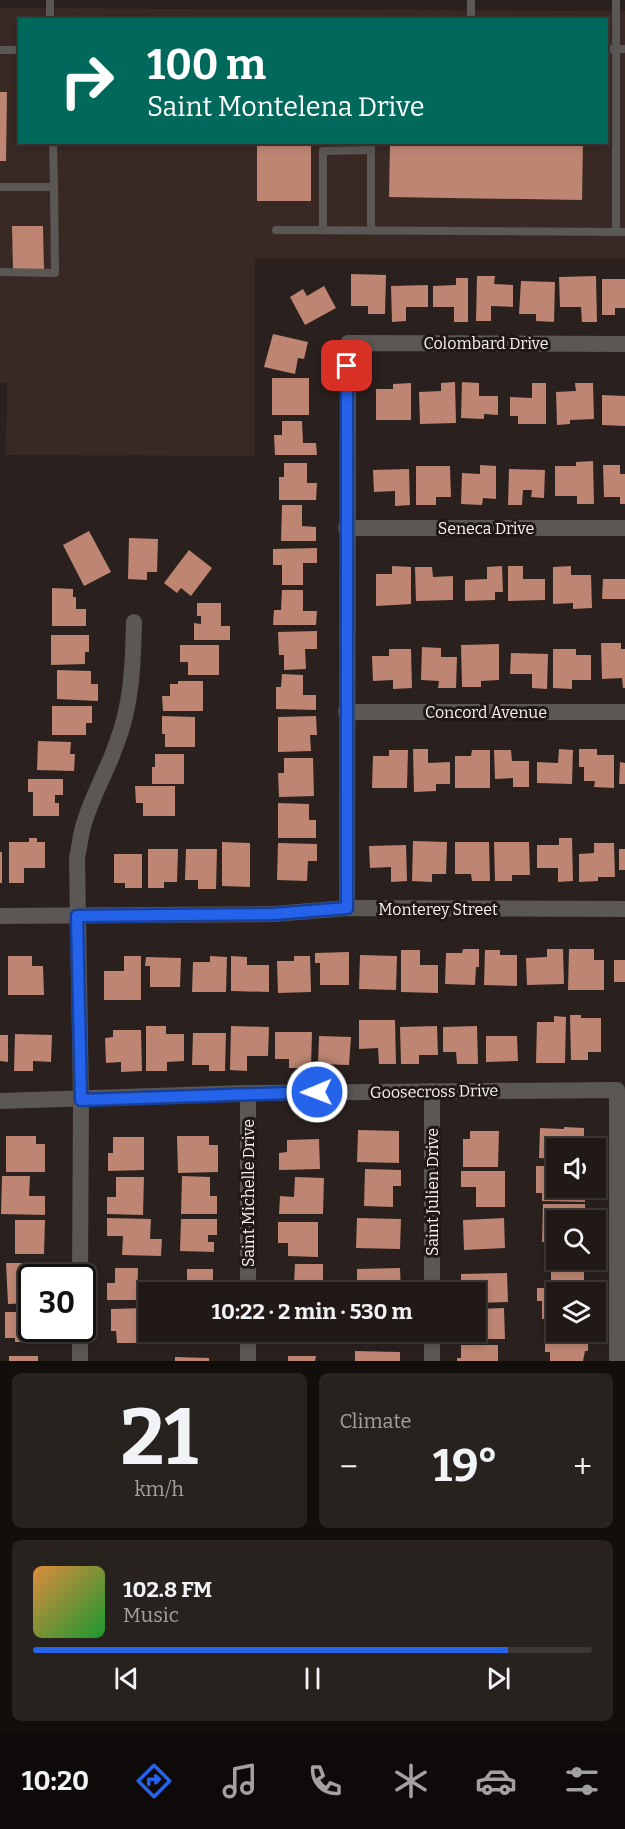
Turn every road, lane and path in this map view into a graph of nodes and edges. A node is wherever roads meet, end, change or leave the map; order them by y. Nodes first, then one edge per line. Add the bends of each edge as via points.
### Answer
1 (50, 0) edge
2 (471, 0) edge
3 (616, 0) edge
4 (50, 18) edge
5 (471, 18) edge
6 (616, 49) edge
7 (0, 50) edge
8 (18, 50) edge
9 (52, 144) edge
10 (371, 146) edge
11 (54, 187) junction
12 (0, 188) edge
13 (276, 230) dead end
14 (324, 230) junction
15 (371, 230) junction
16 (620, 232) edge
17 (0, 272) edge
18 (625, 344) edge
19 (346, 528) junction
20 (625, 528) edge
21 (134, 622) dead end
22 (346, 712) junction
23 (625, 712) edge
24 (347, 908) junction
25 (625, 909) edge
26 (0, 916) edge
27 (77, 916) junction
28 (432, 1091) junction
29 (248, 1093) junction
30 (81, 1100) junction
31 (0, 1101) edge
32 (80, 1264) edge
33 (248, 1282) edge
34 (432, 1282) edge
35 (80, 1342) edge
36 (248, 1342) edge
37 (432, 1342) edge
38 (80, 1361) edge
39 (248, 1361) edge
40 (432, 1361) edge
41 (617, 1361) edge

1 - 4 lane
2 - 5 lane
3 - 6 lane
6 - 16 lane
7 - 8 lane
9 - 11 lane
10 - 14 lane via 323,151
10 - 15 lane
11 - 12 lane
11 - 17 lane via 55,273
13 - 14 lane
14 - 15 lane
15 - 16 lane
18 - 19 street, Colombard Drive via 348,343
19 - 20 street, Seneca Drive
19 - 22 street
21 - 27 street via 128,704 117,744 82,831 77,858
22 - 23 street, Concord Avenue
22 - 24 street
24 - 25 street, Monterey Street
24 - 27 street, Monterey Street via 274,914
26 - 27 street, Monterey Street
27 - 30 street
28 - 29 street, Goosecross Drive
28 - 34 street, Saint Julien Drive
28 - 41 street, Goosecross Drive via 617,1090
29 - 30 street, Goosecross Drive
29 - 33 street, Saint Michelle Drive
30 - 31 street, Goosecross Drive
30 - 32 street
35 - 38 street
36 - 39 street
37 - 40 street

